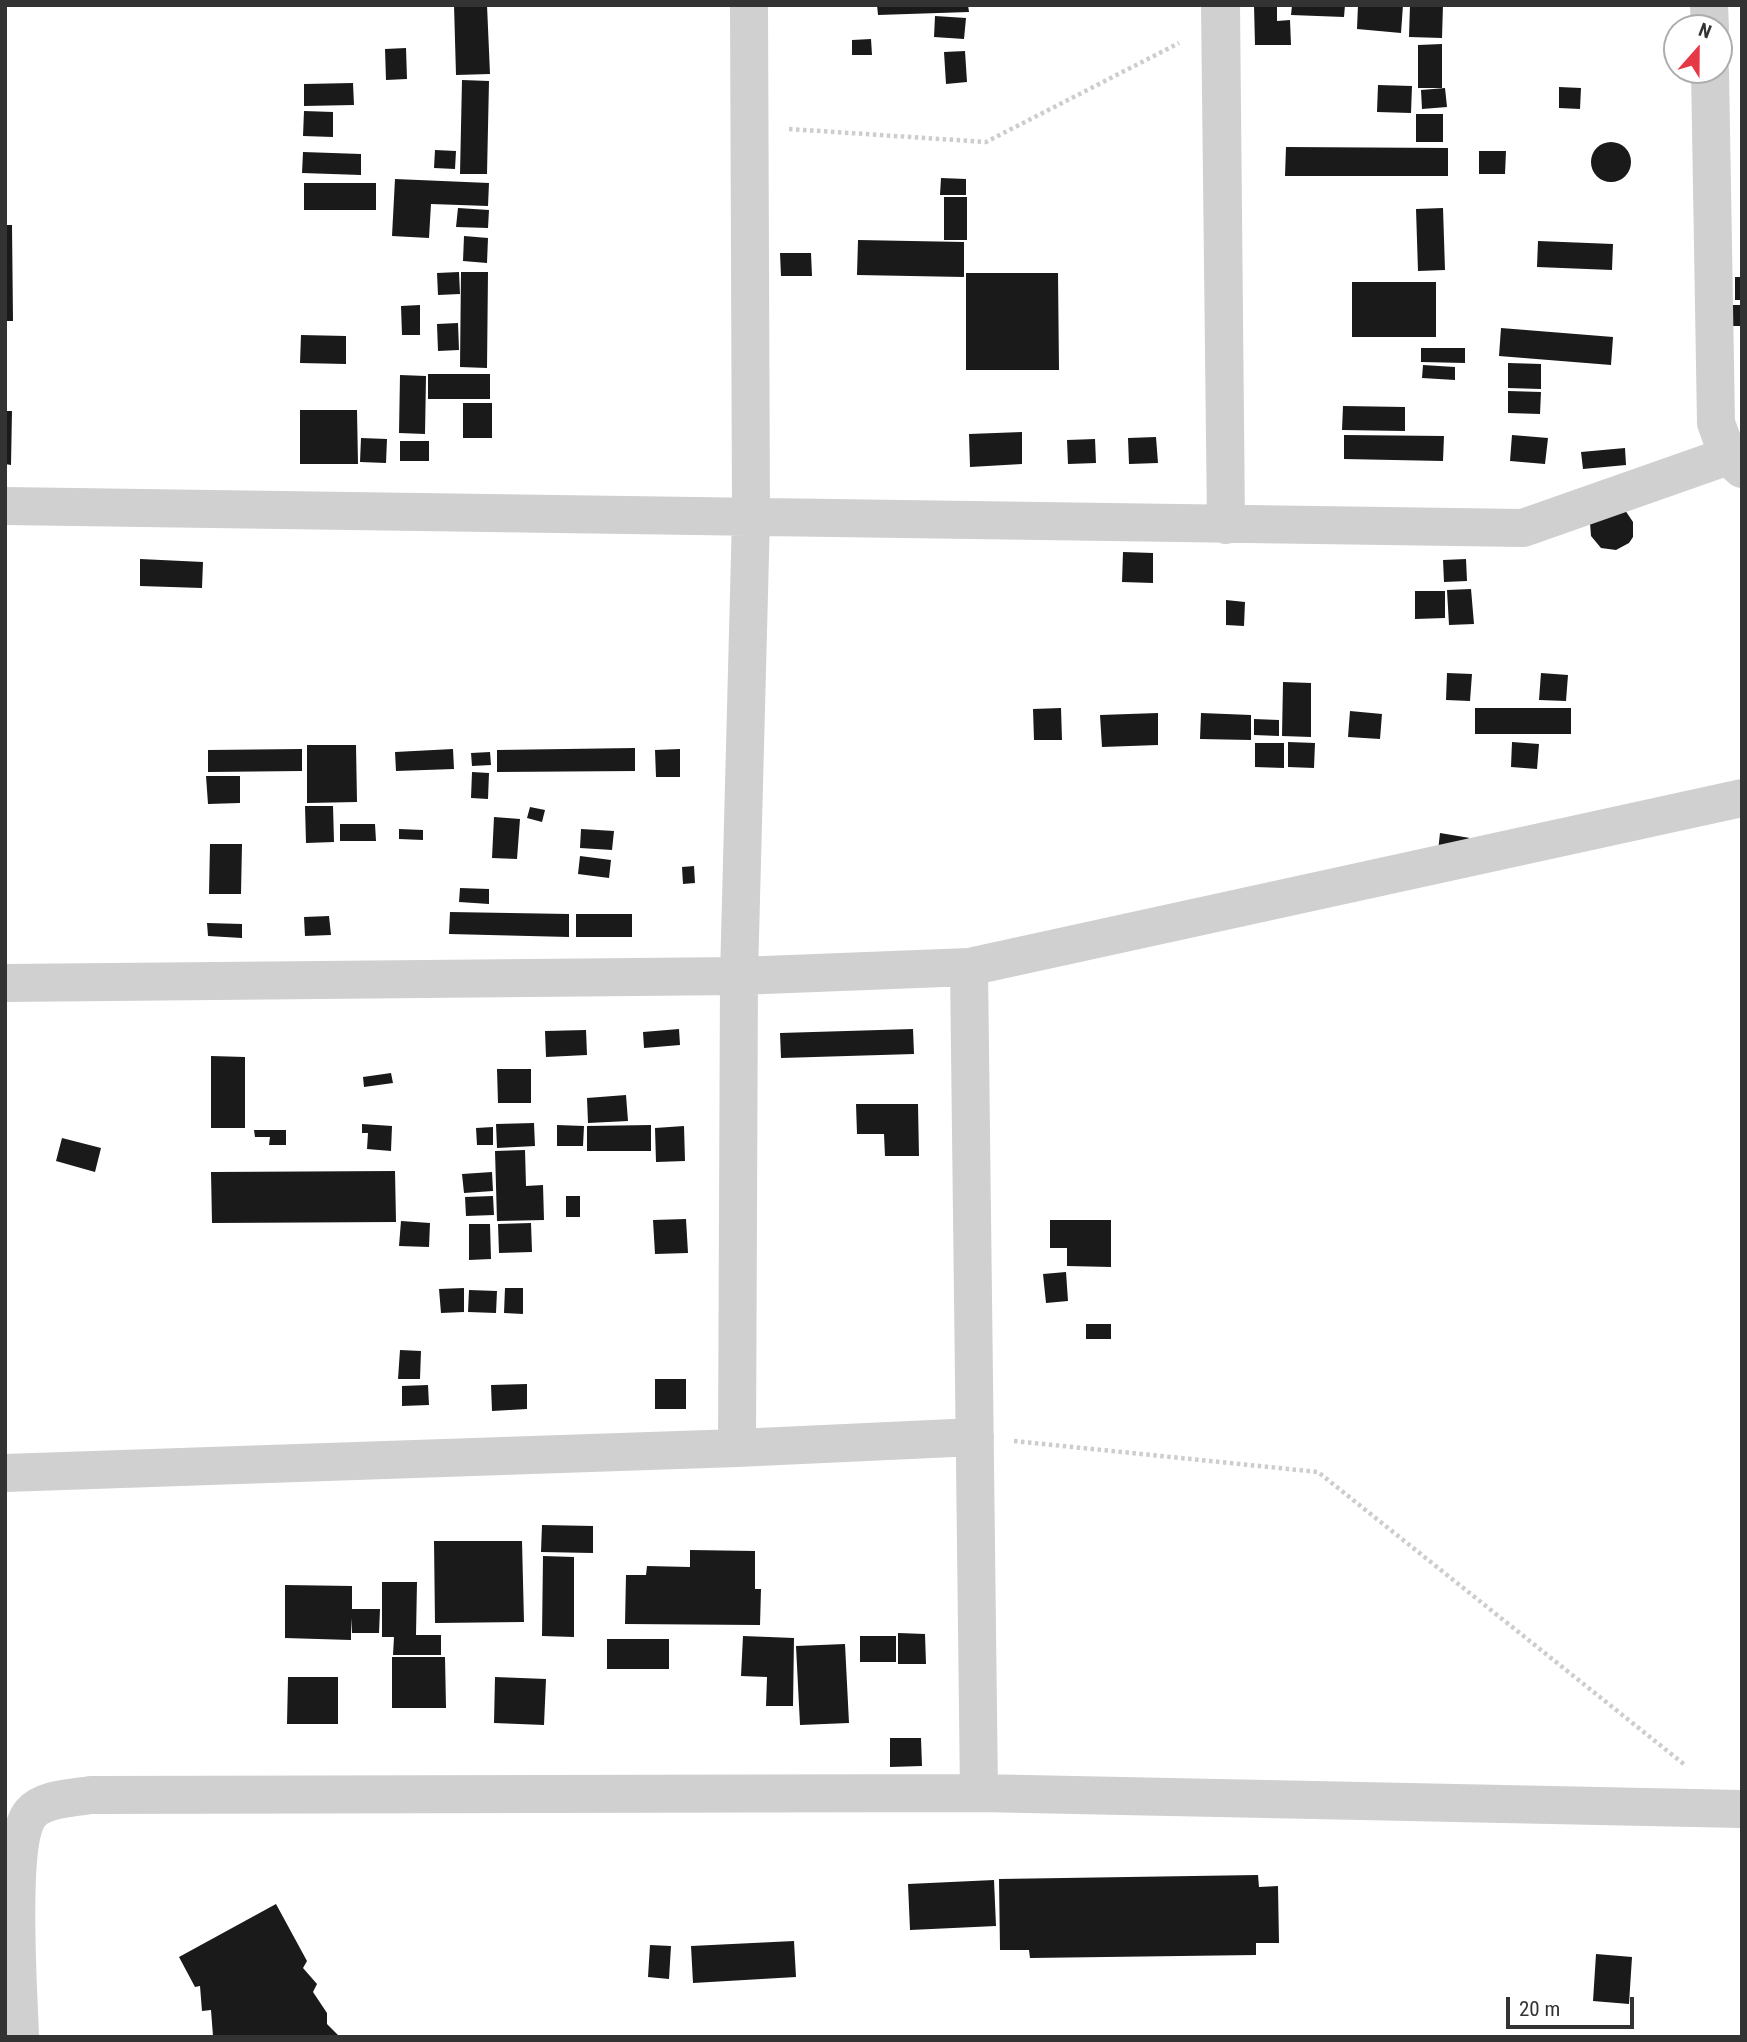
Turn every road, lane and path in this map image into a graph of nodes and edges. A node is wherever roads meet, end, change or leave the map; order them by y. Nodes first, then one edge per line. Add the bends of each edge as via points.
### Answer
1 (749, 5) edge
2 (1221, 11) edge
3 (1710, 84) edge
4 (750, 128) junction
5 (1735, 463) edge
6 (5, 506) edge
7 (751, 517) junction
8 (1226, 525) junction
9 (1742, 798) edge
10 (970, 967) junction
11 (739, 976) junction
12 (5, 983) edge
13 (975, 1437) junction
14 (737, 1448) junction
15 (5, 1473) edge
16 (1686, 1766) dead end
17 (979, 1793) junction
18 (1742, 1810) edge
19 (20, 2037) edge

1 - 4 street
2 - 4 path via 986,142
2 - 8 street
3 - 5 street via 1716,423
4 - 7 street
5 - 8 street via 1523,527
6 - 7 street
7 - 8 street
7 - 11 street
9 - 10 street
10 - 11 street
10 - 13 street
11 - 12 street
11 - 14 street
13 - 14 street
13 - 16 path via 1318,1472
13 - 17 street
14 - 15 street
17 - 18 street
17 - 19 street via 105,1795 51,1801 31,1813 21,1835 16,1867

